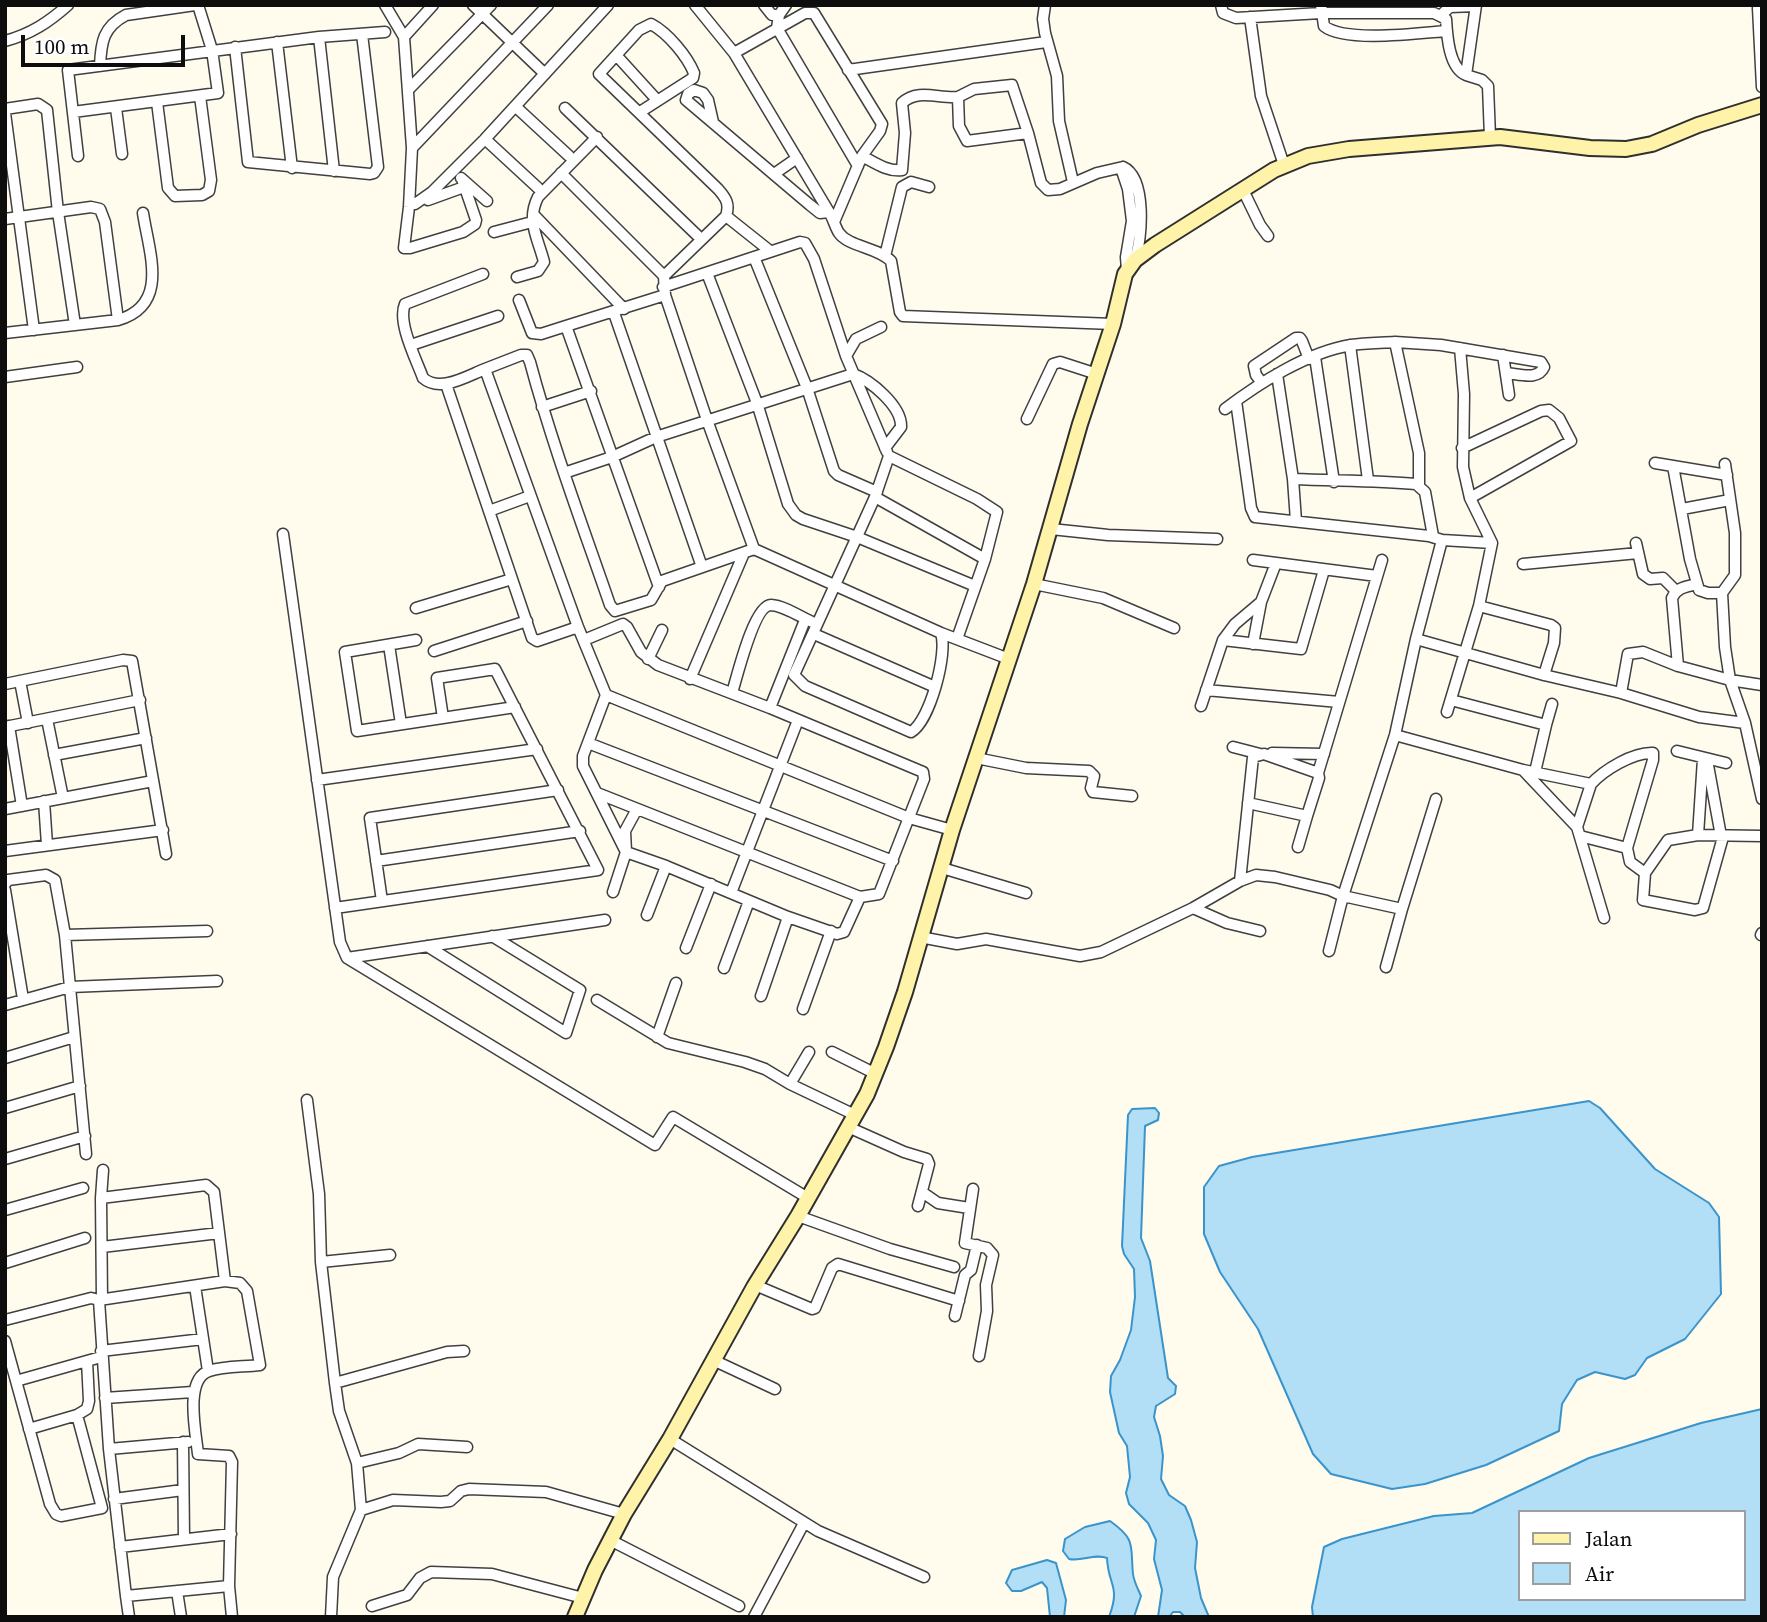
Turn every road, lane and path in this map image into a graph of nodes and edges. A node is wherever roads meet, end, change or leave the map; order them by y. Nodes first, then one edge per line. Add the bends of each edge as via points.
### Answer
1 (68, 5) edge
2 (197, 5) edge
3 (385, 5) edge
4 (433, 5) edge
5 (473, 5) edge
6 (491, 5) edge
7 (548, 5) edge
8 (608, 5) edge
9 (695, 5) edge
10 (764, 5) edge
11 (786, 5) edge
12 (1045, 5) edge
13 (1221, 5) edge
14 (1476, 6) edge
15 (1758, 8) dead end
16 (1321, 9) edge
17 (1437, 11) edge
18 (482, 14) junction
19 (779, 15) junction
20 (1250, 17) junction
21 (777, 28) junction
22 (1447, 31) junction
23 (385, 32) dead end
24 (362, 34) junction
25 (319, 37) junction
26 (404, 37) junction
27 (5, 41) edge
28 (277, 42) junction
29 (1046, 42) junction
30 (513, 43) junction
31 (235, 47) junction
32 (212, 50) junction
33 (734, 53) junction
34 (617, 56) junction
35 (100, 66) junction
36 (848, 70) junction
37 (545, 74) junction
38 (1466, 75) junction
39 (1762, 87) edge
40 (409, 89) junction
41 (200, 96) junction
42 (958, 97) junction
43 (657, 100) junction
44 (157, 102) junction
45 (1762, 106) edge
46 (516, 107) junction
47 (116, 108) junction
48 (565, 108) dead end
49 (5, 111) edge
50 (73, 112) junction
51 (640, 112) junction
52 (713, 122) dead end
53 (1028, 133) junction
54 (597, 137) junction
55 (1490, 137) junction
56 (485, 139) junction
57 (412, 148) junction
58 (122, 154) dead end
59 (78, 156) dead end
60 (569, 156) dead end
61 (8, 158) edge
62 (797, 158) junction
63 (860, 161) junction
64 (1284, 165) junction
65 (292, 168) junction
66 (453, 171) junction
67 (334, 172) junction
68 (897, 172) junction
69 (561, 173) junction
70 (774, 174) junction
71 (1073, 182) junction
72 (463, 183) junction
73 (905, 183) junction
74 (929, 187) dead end
75 (538, 188) dead end
76 (1243, 190) junction
77 (487, 201) dead end
78 (412, 205) junction
79 (58, 212) junction
80 (143, 213) dead end
81 (726, 216) junction
82 (18, 217) junction
83 (832, 217) junction
84 (532, 218) junction
85 (5, 219) edge
86 (494, 232) dead end
87 (1268, 236) dead end
88 (701, 239) junction
89 (770, 251) junction
90 (885, 256) junction
91 (754, 257) junction
92 (1131, 265) junction
93 (707, 273) junction
94 (484, 274) dead end
95 (517, 277) dead end
96 (664, 286) junction
97 (519, 300) dead end
98 (619, 311) junction
99 (498, 316) dead end
100 (118, 320) junction
101 (1113, 324) junction
102 (75, 326) junction
103 (566, 326) junction
104 (881, 327) dead end
105 (34, 330) junction
106 (5, 333) edge
107 (1395, 342) junction
108 (411, 345) junction
109 (1350, 345) junction
110 (1460, 348) junction
111 (1503, 355) junction
112 (846, 356) junction
113 (1312, 358) junction
114 (77, 367) dead end
115 (485, 369) junction
116 (1506, 373) junction
117 (853, 374) junction
118 (1097, 374) junction
119 (1277, 374) junction
120 (5, 377) edge
121 (1262, 383) junction
122 (446, 384) junction
123 (807, 388) junction
124 (591, 391) junction
125 (1509, 395) dead end
126 (1236, 401) junction
127 (757, 403) junction
128 (542, 407) junction
129 (1225, 409) dead end
130 (1027, 419) dead end
131 (707, 420) junction
132 (656, 437) junction
133 (1462, 448) junction
134 (887, 452) junction
135 (612, 457) junction
136 (1655, 463) dead end
137 (1673, 466) junction
138 (564, 473) junction
139 (1293, 479) junction
140 (1368, 480) junction
141 (1334, 482) junction
142 (1419, 485) junction
143 (876, 494) junction
144 (530, 496) junction
145 (1470, 498) junction
146 (1730, 500) junction
147 (1682, 509) junction
148 (489, 511) junction
149 (1296, 521) junction
150 (1051, 529) junction
151 (283, 534) dead end
152 (857, 537) junction
153 (1438, 538) junction
154 (1217, 539) dead end
155 (1492, 543) junction
156 (749, 551) junction
157 (985, 559) junction
158 (1382, 560) dead end
159 (1253, 561) dead end
160 (1276, 564) junction
161 (1523, 564) dead end
162 (702, 567) junction
163 (1324, 570) junction
164 (1377, 576) junction
165 (512, 579) junction
166 (1034, 584) junction
167 (1697, 584) junction
168 (835, 585) junction
169 (975, 586) junction
170 (659, 587) junction
171 (1676, 591) junction
172 (1722, 593) junction
173 (1261, 602) junction
174 (1479, 606) junction
175 (416, 608) dead end
176 (805, 620) junction
177 (527, 621) junction
178 (578, 627) junction
179 (1174, 628) dead end
180 (815, 629) junction
181 (662, 630) dead end
182 (941, 633) junction
183 (957, 639) junction
184 (1416, 639) junction
185 (416, 640) dead end
186 (584, 640) junction
187 (1223, 640) junction
188 (1253, 644) junction
189 (388, 645) junction
190 (433, 651) dead end
191 (1464, 653) junction
192 (648, 659) junction
193 (1009, 659) junction
194 (1678, 666) junction
195 (1544, 675) junction
196 (690, 679) junction
197 (20, 681) junction
198 (1730, 681) junction
199 (5, 684) edge
200 (1762, 685) edge
201 (935, 687) junction
202 (1206, 691) junction
203 (1618, 692) junction
204 (732, 693) junction
205 (606, 695) junction
206 (140, 700) junction
207 (1451, 700) junction
208 (1339, 702) junction
209 (1552, 704) dead end
210 (515, 706) junction
211 (1201, 706) dead end
212 (770, 708) junction
213 (1447, 712) dead end
214 (443, 718) junction
215 (47, 719) junction
216 (798, 720) junction
217 (28, 723) junction
218 (1745, 723) junction
219 (401, 724) junction
220 (1546, 725) junction
221 (7, 727) edge
222 (1395, 735) junction
223 (146, 738) junction
224 (588, 743) junction
225 (1233, 747) dead end
226 (537, 749) junction
227 (1677, 751) dead end
228 (1262, 754) junction
229 (1324, 754) junction
230 (54, 755) junction
231 (976, 758) junction
232 (1705, 759) junction
233 (1726, 763) dead end
234 (780, 765) junction
235 (10, 770) edge
236 (1523, 770) junction
237 (1535, 772) junction
238 (1318, 773) junction
239 (317, 780) junction
240 (153, 781) junction
241 (1591, 784) junction
242 (558, 790) junction
243 (597, 793) junction
244 (1132, 796) dead end
245 (63, 798) junction
246 (1436, 799) dead end
247 (1762, 799) edge
248 (44, 802) junction
249 (1248, 803) junction
250 (22, 806) junction
251 (5, 809) edge
252 (636, 809) junction
253 (763, 810) junction
254 (1307, 816) junction
255 (909, 818) junction
256 (163, 830) junction
257 (952, 830) junction
258 (580, 831) junction
259 (1578, 831) junction
260 (1698, 835) junction
261 (1722, 836) junction
262 (1762, 836) edge
263 (47, 845) junction
264 (1298, 847) dead end
265 (1627, 848) junction
266 (5, 851) edge
267 (626, 852) junction
268 (749, 852) junction
269 (166, 854) dead end
270 (376, 861) junction
271 (893, 861) junction
272 (666, 866) junction
273 (942, 867) junction
274 (1643, 872) junction
275 (1240, 881) junction
276 (5, 884) edge
277 (710, 884) junction
278 (5, 890) edge
279 (613, 892) dead end
280 (1026, 892) dead end
281 (731, 893) junction
282 (860, 897) junction
283 (1343, 897) junction
284 (382, 901) junction
285 (749, 901) junction
286 (335, 908) junction
287 (1193, 908) junction
288 (1402, 909) junction
289 (647, 915) dead end
290 (788, 917) junction
291 (1604, 918) dead end
292 (605, 920) dead end
293 (207, 931) dead end
294 (831, 931) junction
295 (1260, 931) dead end
296 (65, 935) junction
297 (492, 936) junction
298 (920, 937) junction
299 (427, 946) junction
300 (685, 948) dead end
301 (1329, 951) dead end
302 (347, 958) junction
303 (1387, 967) dead end
304 (724, 968) dead end
305 (217, 981) dead end
306 (676, 983) dead end
307 (70, 987) junction
308 (761, 996) dead end
309 (23, 999) junction
310 (597, 1000) dead end
311 (5, 1005) edge
312 (803, 1009) dead end
313 (74, 1037) junction
314 (657, 1037) junction
315 (809, 1052) dead end
316 (832, 1052) dead end
317 (5, 1058) edge
318 (876, 1074) junction
319 (790, 1084) junction
320 (80, 1086) junction
321 (306, 1100) dead end
322 (5, 1108) edge
323 (852, 1121) junction
324 (85, 1136) junction
325 (86, 1154) dead end
326 (5, 1159) edge
327 (103, 1170) dead end
328 (83, 1188) dead end
329 (973, 1189) dead end
330 (922, 1192) junction
331 (101, 1198) junction
332 (808, 1198) junction
333 (918, 1206) dead end
334 (970, 1208) junction
335 (5, 1210) edge
336 (798, 1216) junction
337 (219, 1233) junction
338 (85, 1238) dead end
339 (977, 1245) junction
340 (102, 1247) junction
341 (390, 1255) dead end
342 (321, 1262) junction
343 (5, 1263) edge
344 (954, 1267) dead end
345 (225, 1281) junction
346 (755, 1285) junction
347 (195, 1286) junction
348 (100, 1300) junction
349 (959, 1301) junction
350 (956, 1316) dead end
351 (5, 1320) edge
352 (203, 1339) junction
353 (5, 1341) edge
354 (464, 1352) dead end
355 (101, 1354) junction
356 (979, 1356) dead end
357 (713, 1360) junction
358 (87, 1361) junction
359 (208, 1371) junction
360 (16, 1381) junction
361 (335, 1383) junction
362 (775, 1390) dead end
363 (193, 1392) junction
364 (105, 1398) junction
365 (77, 1415) junction
366 (29, 1429) junction
367 (670, 1439) junction
368 (197, 1441) junction
369 (183, 1442) junction
370 (467, 1447) dead end
371 (109, 1449) junction
372 (198, 1454) junction
373 (183, 1455) junction
374 (357, 1463) junction
375 (183, 1490) junction
376 (114, 1503) junction
377 (102, 1508) junction
378 (361, 1510) junction
379 (624, 1514) junction
380 (804, 1523) junction
381 (231, 1534) junction
382 (184, 1539) junction
383 (610, 1540) junction
384 (121, 1547) junction
385 (924, 1577) dead end
386 (229, 1586) junction
387 (177, 1591) junction
388 (126, 1596) junction
389 (583, 1598) junction
390 (372, 1606) dead end
391 (738, 1606) dead end
392 (129, 1617) edge
393 (181, 1617) edge
394 (232, 1617) edge
395 (331, 1617) edge
396 (575, 1617) edge
397 (754, 1617) edge

1 - 27 street via 45,25
2 - 32 street
2 - 35 street via 116,20 105,32
3 - 26 street
4 - 26 street
5 - 18 street
6 - 18 street
7 - 30 street
8 - 37 street
9 - 33 street
10 - 19 street via 772,15
11 - 19 street
12 - 29 street
13 - 20 street via 1226,15
14 - 17 street
14 - 38 street
15 - 39 street
16 - 17 street
16 - 20 street
16 - 22 street via 1322,21 1329,29 1355,34
17 - 22 street via 1446,19
18 - 30 street
18 - 40 street
19 - 21 street
20 - 64 street via 1261,96
21 - 33 street
21 - 36 street via 814,13
21 - 63 street
22 - 38 street via 1455,66
23 - 24 street
24 - 25 street
24 - 67 street via 378,167 370,174
25 - 28 street
25 - 67 street
26 - 40 street
28 - 31 street
28 - 65 street
29 - 36 street
29 - 71 street
30 - 37 street
30 - 57 street
31 - 32 street
31 - 65 street via 247,159
32 - 35 street
32 - 41 street via 218,93
33 - 62 street
34 - 43 street
34 - 43 street via 646,24 666,35 694,73
34 - 51 street via 599,74
35 - 50 street via 68,70
36 - 63 street via 882,124
37 - 46 street
38 - 55 street via 1488,86
40 - 57 street
41 - 44 street
41 - 44 street via 211,180 209,191 202,195 175,196 170,192
42 - 53 street via 974,89 1012,85
42 - 53 street via 959,126 967,141
42 - 68 street via 929,94 902,103 904,157 902,170
43 - 51 street
44 - 47 street
45 - 55 street via 1626,149
46 - 56 street
46 - 60 street
47 - 50 street
47 - 58 street
48 - 54 street
49 - 61 street
49 - 79 street via 38,104 47,110
50 - 59 street
51 - 81 street via 725,197
52 - 70 street
53 - 71 street via 1044,188 1054,191
54 - 69 street
54 - 88 street
55 - 64 street via 1349,149
56 - 66 street
56 - 75 street
57 - 78 street
61 - 82 street
62 - 70 street
62 - 83 street
63 - 68 street
63 - 83 street
64 - 76 street
65 - 67 street
66 - 72 street
66 - 78 street
68 - 73 street
69 - 84 street via 538,197
69 - 96 street
70 - 83 street via 820,213
71 - 92 street via 1123,167 1140,244
72 - 77 street
72 - 78 street
72 - 78 street via 476,220 473,227 406,248
73 - 74 street
73 - 90 street
76 - 87 street
76 - 92 street via 1154,245
79 - 82 street
79 - 100 street via 91,207 102,212
79 - 102 street
80 - 100 street via 150,293 140,311
81 - 88 street
81 - 89 street
82 - 85 street
82 - 105 street
83 - 90 street via 840,235
84 - 86 street
84 - 95 street via 544,262 538,271
84 - 98 street
88 - 96 street
89 - 91 street
89 - 112 street via 800,242 808,246
90 - 101 street via 893,264 900,312 905,317
91 - 93 street
91 - 123 street
92 - 101 street
93 - 96 street
93 - 127 street
94 - 108 street via 405,304 402,316
96 - 98 street
96 - 131 street
97 - 103 street via 532,333
98 - 103 street
98 - 132 street
99 - 108 street
100 - 102 street
101 - 118 street
102 - 105 street
103 - 124 street
104 - 112 street via 856,340
105 - 106 street
107 - 109 street
107 - 110 street
107 - 142 street via 1419,453
108 - 122 street via 423,378
109 - 113 street
109 - 140 street
110 - 111 street
110 - 133 street
111 - 116 street
111 - 116 street via 1541,362 1544,368 1537,376
112 - 117 street
113 - 119 street
113 - 121 street via 1296,338 1254,366
113 - 141 street
114 - 120 street
115 - 122 street
115 - 128 street via 527,355
115 - 144 street
116 - 125 street
117 - 123 street
117 - 134 street
117 - 134 street via 865,378 901,418
118 - 130 street via 1060,362 1053,364
118 - 150 street
119 - 121 street
119 - 139 street
121 - 126 street
122 - 148 street
123 - 127 street
123 - 143 street via 834,471
124 - 128 street
124 - 135 street
126 - 129 street
126 - 149 street via 1252,515
127 - 131 street
127 - 152 street via 792,510 803,519
128 - 138 street
131 - 132 street
131 - 156 street
132 - 135 street
132 - 162 street
133 - 145 street
133 - 145 street via 1549,410 1559,418 1571,441
134 - 143 street
134 - 157 street via 995,510
135 - 138 street
135 - 170 street
136 - 137 street
137 - 146 street via 1726,470
137 - 147 street
138 - 170 street via 612,609 617,612 651,600
139 - 141 street
139 - 149 street
140 - 141 street
140 - 142 street
142 - 153 street
143 - 152 street
143 - 157 street
144 - 148 street
144 - 178 street
145 - 155 street
146 - 147 street
146 - 172 street via 1736,568
147 - 167 street
148 - 165 street
149 - 153 street
150 - 154 street
150 - 166 street
151 - 239 street
152 - 168 street
152 - 169 street
153 - 155 street
153 - 184 street
155 - 174 street
156 - 162 street
156 - 168 street
156 - 196 street
157 - 169 street
158 - 164 street
159 - 160 street
160 - 163 street
160 - 173 street
161 - 171 street via 1637,548 1645,577 1663,578
162 - 170 street via 663,581
163 - 164 street
163 - 188 street via 1301,649
164 - 208 street
165 - 175 street
165 - 177 street
166 - 179 street via 1103,598
166 - 193 street
167 - 171 street
167 - 172 street via 1703,592
168 - 180 street
168 - 182 street
169 - 183 street
171 - 194 street via 1672,598
172 - 198 street
173 - 187 street
173 - 188 street
174 - 191 street
174 - 195 street via 1555,628
176 - 180 street
176 - 204 street via 777,607 762,608
176 - 212 street
177 - 178 street via 537,641
177 - 190 street
178 - 186 street
180 - 201 street
180 - 201 street via 794,675 805,686 911,732 920,725
181 - 192 street
182 - 183 street
182 - 201 street via 944,647
183 - 193 street
184 - 191 street
184 - 222 street
185 - 189 street
186 - 192 street via 623,624
186 - 205 street
187 - 188 street
187 - 202 street
189 - 219 street
189 - 219 street via 345,652 357,731
191 - 195 street
191 - 207 street
192 - 196 street
193 - 231 street
194 - 198 street
194 - 203 street via 1643,652 1628,654
195 - 203 street
196 - 204 street
197 - 199 street
197 - 206 street via 131,660
197 - 217 street
198 - 200 street
198 - 218 street
202 - 208 street
202 - 211 street
203 - 218 street via 1699,717
204 - 212 street
205 - 224 street
205 - 234 street
206 - 215 street
206 - 223 street
207 - 213 street
207 - 220 street
208 - 229 street
209 - 220 street
210 - 214 street
210 - 214 street via 495,668 437,678
210 - 226 street
212 - 216 street
214 - 219 street
215 - 217 street
215 - 230 street
216 - 234 street
216 - 255 street via 923,772
217 - 221 street
218 - 247 street
220 - 237 street
221 - 235 street
222 - 236 street
222 - 283 street
223 - 230 street
223 - 240 street
224 - 243 street via 583,766
224 - 253 street
225 - 228 street
226 - 239 street
226 - 242 street
227 - 232 street
228 - 229 street
228 - 238 street
228 - 249 street via 1252,760
229 - 238 street
230 - 245 street
231 - 244 street via 1026,768 1089,771 1094,776 1093,792
231 - 257 street
232 - 233 street
232 - 260 street
232 - 261 street
234 - 253 street
234 - 255 street
235 - 250 street
236 - 237 street
236 - 259 street
237 - 241 street
238 - 254 street
239 - 286 street
240 - 245 street
240 - 256 street
241 - 259 street
241 - 265 street via 1609,767 1653,753
242 - 258 street
242 - 270 street via 370,818
243 - 252 street
243 - 267 street
245 - 248 street
246 - 288 street
248 - 250 street
248 - 263 street
249 - 254 street
249 - 275 street
250 - 251 street
252 - 267 street via 623,836
252 - 268 street
253 - 268 street
253 - 271 street
254 - 264 street
255 - 257 street
255 - 271 street
256 - 263 street
256 - 269 street
257 - 273 street
258 - 270 street
258 - 284 street via 597,872
259 - 265 street
259 - 291 street
260 - 261 street
260 - 274 street via 1668,840
261 - 262 street
261 - 274 street via 1702,909 1643,901
263 - 266 street
265 - 274 street via 1630,862
267 - 272 street
267 - 279 street
268 - 281 street
268 - 282 street
270 - 284 street
271 - 282 street via 879,894
272 - 277 street
272 - 289 street
273 - 280 street
273 - 298 street
275 - 283 street via 1256,875 1275,877
275 - 287 street
276 - 296 street via 46,875 55,880
277 - 281 street
277 - 300 street
278 - 309 street
281 - 285 street
282 - 294 street via 844,932
283 - 288 street
283 - 301 street
284 - 286 street
285 - 290 street
285 - 304 street
286 - 302 street
287 - 295 street
287 - 298 street via 1101,952 1080,956 986,939 963,944
288 - 303 street
290 - 294 street
290 - 308 street
292 - 297 street
293 - 296 street
294 - 312 street
296 - 307 street
297 - 299 street
297 - 299 street via 580,990 566,1033
298 - 318 street
299 - 302 street
302 - 332 street via 655,1145 673,1117
305 - 307 street
306 - 314 street
307 - 309 street
307 - 313 street
309 - 311 street
310 - 314 street
313 - 317 street
313 - 320 street
314 - 319 street via 746,1062
315 - 319 street
316 - 318 street
318 - 323 street
319 - 323 street
320 - 322 street
320 - 324 street
321 - 342 street via 319,1194
323 - 330 street via 904,1152 927,1159
323 - 332 street
324 - 325 street
324 - 326 street
327 - 331 street
328 - 335 street
329 - 334 street
330 - 333 street
330 - 334 street via 938,1203
331 - 337 street via 206,1185 215,1192
331 - 340 street
332 - 336 street
334 - 339 street via 964,1239
336 - 344 street via 890,1250
336 - 346 street
337 - 340 street
337 - 345 street
338 - 343 street
339 - 349 street
339 - 356 street via 992,1250 993,1255
340 - 348 street
341 - 342 street
342 - 361 street
345 - 347 street
345 - 359 street via 240,1283 247,1291 260,1365
346 - 349 street via 812,1309 838,1264
346 - 357 street
347 - 348 street
347 - 352 street
348 - 351 street via 91,1298
348 - 355 street
349 - 350 street
352 - 355 street
352 - 359 street
353 - 360 street
354 - 361 street
355 - 358 street
355 - 364 street
357 - 362 street
357 - 367 street
358 - 360 street
358 - 365 street via 89,1401 87,1409
359 - 363 street
360 - 366 street
361 - 374 street
363 - 364 street
363 - 368 street
364 - 371 street
365 - 366 street
365 - 377 street
366 - 377 street via 56,1514
367 - 379 street
367 - 380 street
368 - 369 street
368 - 372 street
369 - 371 street
369 - 373 street
370 - 374 street via 418,1444
371 - 376 street
372 - 373 street
372 - 381 street via 229,1456 232,1462
373 - 375 street
374 - 378 street
375 - 376 street
375 - 382 street
376 - 377 street
376 - 384 street
378 - 379 street via 393,1500 450,1501 469,1489 547,1492
378 - 395 street via 333,1577
379 - 383 street
380 - 385 street
380 - 397 street
381 - 382 street
381 - 386 street
382 - 384 street
383 - 389 street
383 - 391 street
384 - 388 street
386 - 387 street
386 - 394 street
387 - 388 street
387 - 393 street
388 - 392 street
389 - 390 street via 492,1574 431,1572 407,1595
389 - 396 street

